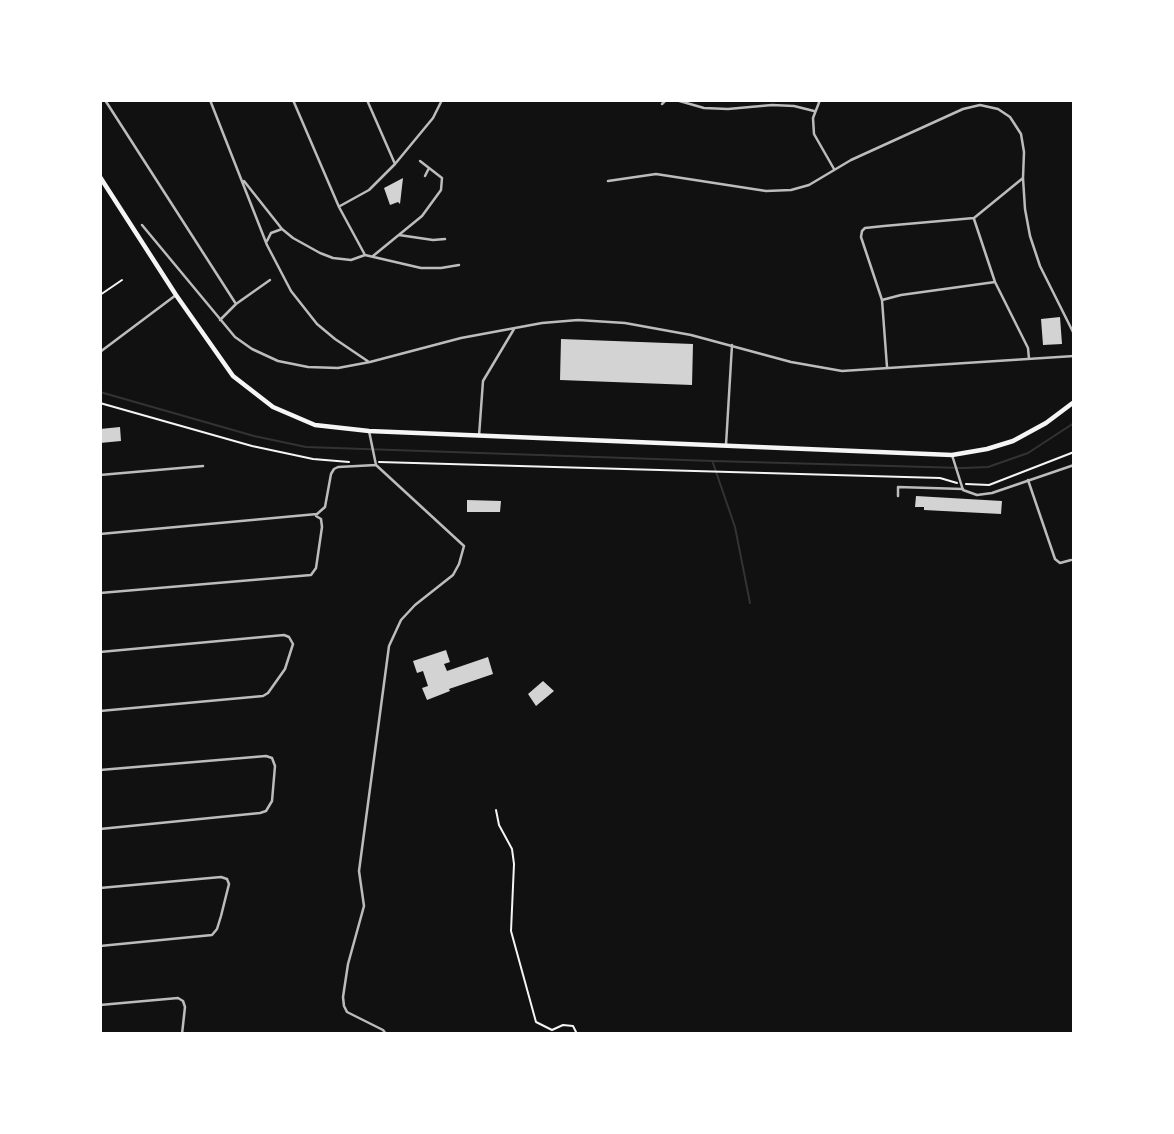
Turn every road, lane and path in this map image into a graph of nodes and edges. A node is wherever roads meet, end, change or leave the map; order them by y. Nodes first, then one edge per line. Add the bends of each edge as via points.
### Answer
1 (105, 100) edge
2 (210, 100) edge
3 (293, 100) edge
4 (367, 100) edge
5 (442, 100) edge
6 (666, 100) edge
7 (676, 100) edge
8 (820, 100) edge
9 (662, 104) dead end
10 (814, 111) junction
11 (420, 161) dead end
12 (395, 164) junction
13 (429, 168) junction
14 (834, 169) junction
15 (425, 176) dead end
16 (242, 178) junction
17 (1023, 178) junction
18 (100, 179) edge
19 (608, 181) dead end
20 (339, 207) junction
21 (974, 218) junction
22 (142, 225) dead end
23 (282, 229) junction
24 (399, 235) junction
25 (445, 239) dead end
26 (267, 245) junction
27 (365, 255) junction
28 (373, 256) junction
29 (459, 265) dead end
30 (270, 280) dead end
31 (122, 281) dead end
32 (995, 282) junction
33 (100, 295) edge
34 (176, 295) junction
35 (882, 300) junction
36 (236, 304) junction
37 (220, 320) junction
38 (514, 328) junction
39 (1074, 334) edge
40 (732, 345) junction
41 (100, 352) edge
42 (1074, 356) edge
43 (1030, 359) junction
44 (370, 362) junction
45 (887, 367) junction
46 (1074, 402) edge
47 (100, 403) edge
48 (369, 431) junction
49 (479, 436) junction
50 (726, 445) junction
51 (1074, 452) edge
52 (952, 455) junction
53 (350, 461) dead end
54 (375, 462) junction
55 (1074, 465) edge
56 (203, 466) dead end
57 (100, 475) edge
58 (1028, 480) junction
59 (961, 484) junction
60 (963, 489) junction
61 (898, 496) dead end
62 (313, 515) junction
63 (100, 534) edge
64 (1071, 560) dead end
65 (100, 593) edge
66 (100, 652) edge
67 (100, 711) edge
68 (100, 770) edge
69 (496, 810) dead end
70 (100, 829) edge
71 (100, 887) edge
72 (100, 946) edge
73 (100, 1005) edge
74 (183, 1034) edge
75 (386, 1034) edge
76 (577, 1034) edge

1 - 36 street
2 - 16 street
3 - 20 street
4 - 12 street
5 - 12 street
6 - 9 street
7 - 10 street via 704,108 772,105
8 - 10 street
10 - 14 street via 814,134
11 - 13 street
12 - 20 street via 369,190
13 - 15 street
13 - 24 street via 442,178 442,190 422,216
14 - 17 street via 980,105 998,109 1016,123 1023,144
14 - 19 street via 809,185 776,192 656,174
16 - 23 street
16 - 26 street
17 - 21 street
17 - 39 street via 1034,251
18 - 34 main road
20 - 27 street
21 - 32 street
21 - 35 street via 866,228 861,237
22 - 37 street
23 - 26 street via 271,233
23 - 27 street via 327,256 351,260
24 - 25 street
24 - 28 street
26 - 44 street via 303,309 335,339
27 - 28 street
28 - 29 street via 421,268
30 - 36 street
31 - 33 path
32 - 35 street
32 - 43 street
34 - 41 street
34 - 48 main road via 226,368 257,396 283,413 315,425
35 - 45 street
36 - 37 street
37 - 44 street via 243,343 278,361 338,368
38 - 40 street via 578,320 615,322
38 - 44 street
38 - 49 street via 483,381
40 - 45 street via 828,370
40 - 50 street
42 - 43 street
43 - 45 street
46 - 52 main road via 1013,441
47 - 53 path via 252,446 313,459
48 - 49 main road
48 - 54 street
49 - 50 main road
50 - 52 main road
51 - 59 path via 989,485
52 - 59 street
54 - 59 path via 940,478
54 - 62 street via 334,469 325,507
54 - 75 street via 464,546 453,575 401,620 389,646 359,871 364,905 343,997 347,1012
55 - 58 street
56 - 57 street
58 - 60 street via 983,495
58 - 64 street via 1055,559 1059,563
59 - 60 street
60 - 61 street via 898,487
62 - 63 street
62 - 65 street via 321,519 322,527 312,575
66 - 67 street via 284,635 293,647 285,669 265,695
68 - 70 street via 266,756 274,760 272,801 262,813
69 - 76 path via 512,849 511,931 536,1023 552,1030 573,1026
71 - 72 street via 226,877 229,884 212,934
73 - 74 street via 181,1000

